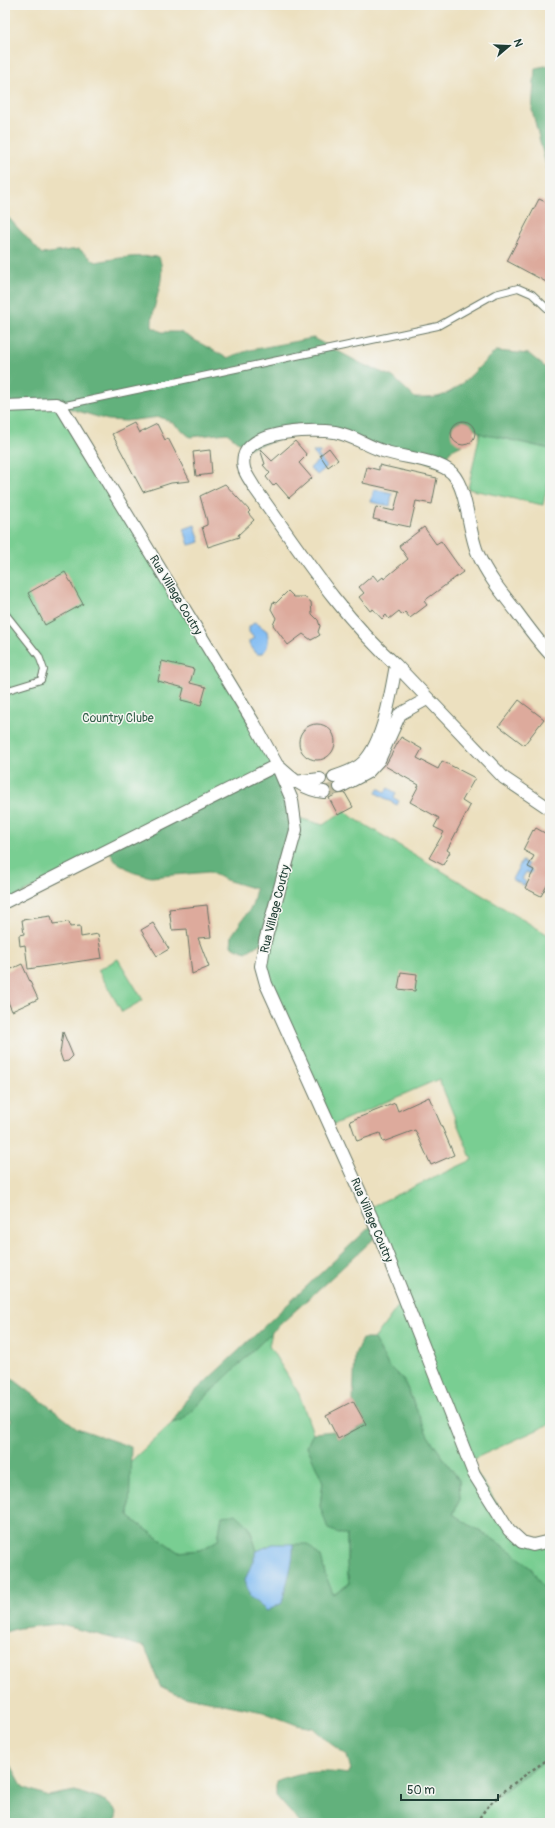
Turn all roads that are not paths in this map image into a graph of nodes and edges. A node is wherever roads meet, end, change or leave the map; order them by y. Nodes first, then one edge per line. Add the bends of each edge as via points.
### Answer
1 (550, 311) edge
2 (5, 406) edge
3 (61, 406) junction
4 (5, 613) edge
5 (550, 654) edge
6 (396, 665) junction
7 (5, 691) edge
8 (426, 699) junction
9 (277, 764) junction
10 (334, 777) tunnel mouth
11 (320, 779) tunnel mouth
12 (295, 782) junction
13 (340, 787) tunnel mouth
14 (324, 792) tunnel mouth
15 (550, 809) edge
16 (5, 902) edge
17 (550, 1541) edge

1 - 3 lane via 532,294 518,288 495,294 438,326
2 - 3 street
3 - 9 street, Rua Village Coutry
4 - 7 lane via 39,656 44,670 41,680
5 - 6 street via 491,578 477,553 460,486 452,474 441,466 383,451 337,432 308,430 258,440 248,448 244,456 244,468 254,487 329,591 379,650
6 - 8 street
6 - 10 street via 389,703 378,738 369,755 361,765
8 - 13 street via 400,714 379,760 368,772
8 - 15 street via 504,778
9 - 12 street
9 - 16 street
9 - 17 street, Rua Village Coutry via 292,800 296,830 265,941 261,966 266,984 379,1234 474,1474 509,1530 522,1542 533,1544
11 - 12 street
12 - 14 street via 313,791

